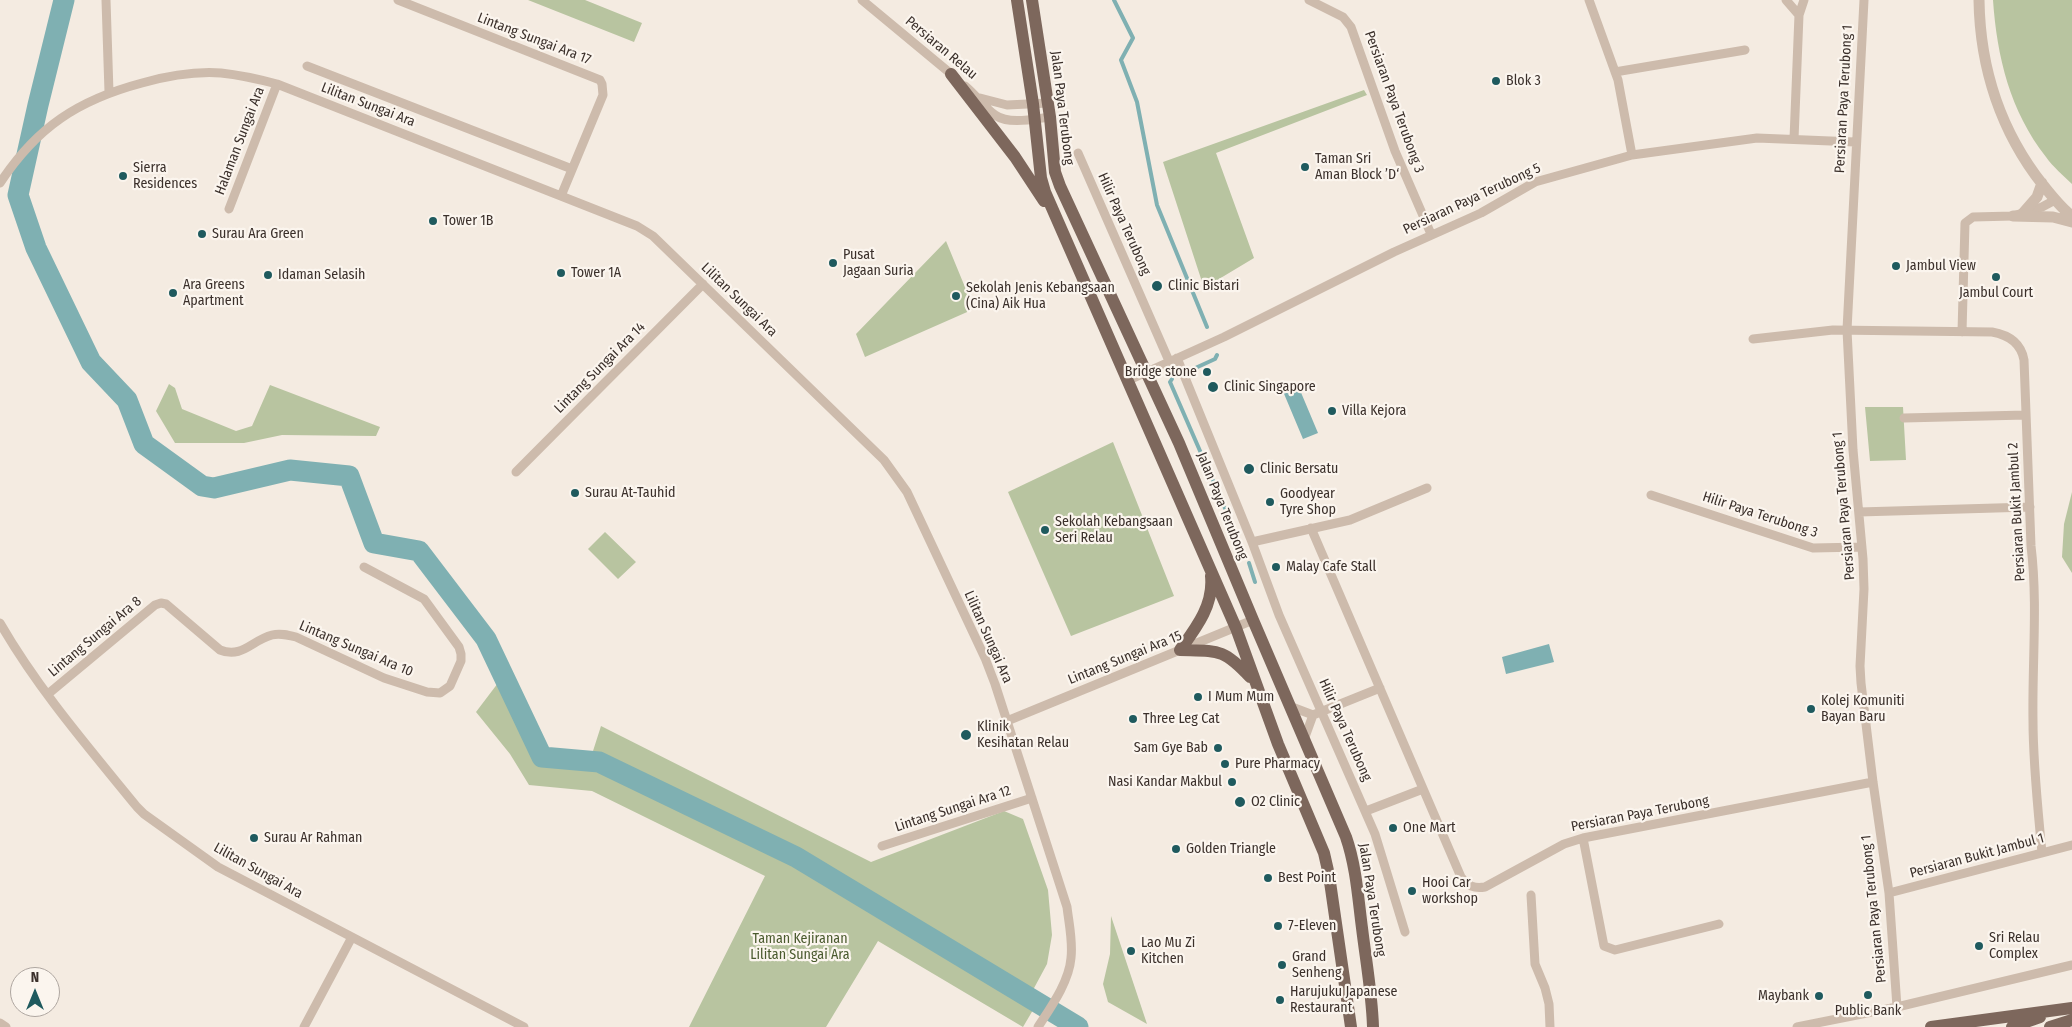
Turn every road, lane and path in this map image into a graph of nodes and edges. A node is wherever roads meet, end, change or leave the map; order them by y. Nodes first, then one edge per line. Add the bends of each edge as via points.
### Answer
1 (106, 0) edge
2 (398, 0) edge
3 (862, 0) edge
4 (1017, 0) edge
5 (1032, 0) edge
6 (1309, 0) edge
7 (1590, 0) edge
8 (1786, 0) edge
9 (1804, 0) edge
10 (1864, 0) edge
11 (1979, 0) edge
12 (1799, 15) junction
13 (1745, 50) dead end
14 (308, 66) dead end
15 (1615, 72) junction
16 (951, 74) junction
17 (277, 84) junction
18 (109, 92) junction
19 (980, 98) junction
20 (1048, 102) junction
21 (1033, 104) junction
22 (1050, 117) junction
23 (1035, 118) junction
24 (1794, 139) junction
25 (1855, 142) junction
26 (1078, 153) dead end
27 (1632, 155) junction
28 (572, 169) junction
29 (0, 183) edge
30 (2042, 183) junction
31 (561, 196) junction
32 (2055, 200) junction
33 (229, 209) dead end
34 (2018, 214) junction
35 (2072, 216) edge
36 (1057, 222) junction
37 (2072, 222) edge
38 (1431, 234) junction
39 (703, 284) junction
40 (1847, 330) junction
41 (1962, 332) junction
42 (1753, 339) dead end
43 (1173, 360) junction
44 (1146, 373) junction
45 (1127, 382) junction
46 (2026, 415) junction
47 (1904, 418) dead end
48 (516, 472) dead end
49 (1427, 488) dead end
50 (1651, 495) dead end
51 (2030, 507) junction
52 (1859, 512) junction
53 (1311, 528) junction
54 (1252, 542) junction
55 (1862, 547) junction
56 (364, 566) dead end
57 (1210, 570) junction
58 (161, 603) joint
59 (1253, 620) junction
60 (0, 623) edge
61 (1236, 628) junction
62 (1180, 650) junction
63 (1254, 681) junction
64 (1380, 688) junction
65 (48, 694) junction
66 (1292, 707) junction
67 (1318, 714) junction
68 (1007, 721) junction
69 (1304, 737) junction
70 (1873, 782) junction
71 (1423, 789) junction
72 (1032, 798) junction
73 (1366, 811) junction
74 (1583, 838) junction
75 (2072, 845) edge
76 (882, 846) dead end
77 (2042, 853) junction
78 (1889, 893) junction
79 (1531, 895) dead end
80 (1719, 924) dead end
81 (1405, 932) dead end
82 (352, 937) junction
83 (2072, 965) edge
84 (1372, 1004) junction
85 (1897, 1007) junction
86 (2072, 1008) edge
87 (2072, 1020) edge
88 (0, 1022) edge
89 (6, 1027) edge
90 (304, 1027) edge
91 (524, 1027) edge
92 (1038, 1027) edge
93 (1351, 1027) edge
94 (1373, 1027) edge
95 (1381, 1027) edge
96 (1550, 1027) edge
97 (1797, 1027) edge
98 (1931, 1027) edge
99 (2012, 1027) edge
100 (2050, 1027) edge

1 - 18 street
2 - 28 street, Lintang Sungai Ara 17 via 600,80 603,95
3 - 16 street, Persiaran Relau
4 - 21 main road, Jalan Paya Terubong
5 - 20 main road, Jalan Paya Terubong
6 - 38 street, Persiaran Paya Terubong 3 via 1343,17 1351,27 1395,151
7 - 15 street
8 - 12 street
9 - 12 street
10 - 25 street, Persiaran Paya Terubong 1
11 - 30 street via 1980,30 1988,76 2013,140
12 - 24 street
13 - 15 street
14 - 28 street, Lilitan Sungai Ara
15 - 27 street
16 - 19 street, Persiaran Relau
16 - 36 main road via 1016,157
17 - 18 street, Lilitan Sungai Ara via 247,76 192,73
17 - 31 street, Lilitan Sungai Ara
17 - 33 street, Halaman Sungai Ara
18 - 29 street, Lilitan Sungai Ara via 79,106 47,128 22,153
19 - 21 street, Persiaran Relau via 1008,105
19 - 23 street, Persiaran Relau via 1001,118
20 - 21 street, Persiaran Relau
20 - 22 main road, Jalan Paya Terubong
21 - 23 main road, Jalan Paya Terubong
22 - 23 street, Persiaran Relau
22 - 44 main road, Jalan Paya Terubong via 1055,172 1060,186
23 - 36 main road, Jalan Paya Terubong via 1041,178
24 - 25 street, Persiaran Paya Terubong 5
24 - 27 street, Persiaran Paya Terubong 5 via 1757,138
25 - 40 street, Persiaran Paya Terubong 1
26 - 43 street, Hilir Paya Terubong
27 - 38 street, Persiaran Paya Terubong 5 via 1535,182 1481,213
28 - 31 street, Lintang Sungai Ara 17
30 - 32 street
30 - 34 street via 2037,197
31 - 39 street, Lilitan Sungai Ara via 646,231
32 - 34 street
32 - 35 street
34 - 37 street
34 - 41 street via 1973,217 1966,223
36 - 45 main road, Jalan Paya Terubong
38 - 43 street, Persiaran Paya Terubong 5
39 - 48 street, Lintang Sungai Ara 14
39 - 68 street, Lilitan Sungai Ara via 884,460 900,480 985,658
40 - 41 street, Persiaran Bukit Jambul 2
40 - 42 street, Persiaran Bukit Jambul 2
40 - 52 street, Persiaran Paya Terubong 1
41 - 46 street, Persiaran Bukit Jambul 2 via 1999,333 2020,346 2024,360
43 - 44 street, Persiaran Paya Terubong 5
43 - 54 street, Hilir Paya Terubong
44 - 45 street, Persiaran Paya Terubong 5
44 - 59 main road, Jalan Paya Terubong via 1180,442
45 - 57 main road, Jalan Paya Terubong
46 - 47 street
46 - 51 street, Persiaran Bukit Jambul 2
49 - 53 street via 1350,520
50 - 55 street, Hilir Paya Terubong 3 via 1812,548
51 - 52 street
51 - 77 street, Persiaran Bukit Jambul 2 via 2034,571 2034,767
52 - 55 street, Persiaran Paya Terubong 1
53 - 54 street
53 - 64 street
54 - 67 street, Hilir Paya Terubong
55 - 70 street, Persiaran Paya Terubong 1 via 1864,589 1860,666
56 - 58 street, Lintang Sungai Ara 10 via 424,599 459,647 461,661 454,680 446,690 427,692 384,678 288,635 273,635 244,650 226,652
57 - 61 main road, Jalan Paya Terubong
57 - 62 main road via 1206,610
58 - 65 street, Lintang Sungai Ara 8
59 - 61 street, Lintang Sungai Ara 15
59 - 66 main road, Jalan Paya Terubong
60 - 65 street, Lilitan Sungai Ara
61 - 62 street, Lintang Sungai Ara 15
61 - 63 main road, Jalan Paya Terubong
62 - 63 main road via 1224,654
62 - 68 street, Lintang Sungai Ara 15
63 - 93 main road, Jalan Paya Terubong via 1327,862
64 - 67 street
64 - 71 street
65 - 82 street, Lilitan Sungai Ara via 144,814 218,867
66 - 67 street
66 - 69 main road, Jalan Paya Terubong
67 - 69 street
67 - 73 street, Hilir Paya Terubong
68 - 72 street, Lilitan Sungai Ara
69 - 84 main road, Jalan Paya Terubong via 1353,858
70 - 74 street, Persiaran Paya Terubong
70 - 78 street, Persiaran Paya Terubong 1
71 - 73 street
71 - 74 street, Persiaran Paya Terubong via 1460,877 1475,889 1485,887 1564,844
72 - 76 street, Lintang Sungai Ara 12
72 - 92 street, Lilitan Sungai Ara via 1067,907 1071,933 1068,974
73 - 81 street, Hilir Paya Terubong
74 - 80 street via 1604,946 1615,950
75 - 77 street, Persiaran Bukit Jambul 1
77 - 78 street, Persiaran Bukit Jambul 1
78 - 85 street, Persiaran Paya Terubong 1
79 - 96 street via 1536,964 1549,1004
82 - 90 street
82 - 91 street, Lilitan Sungai Ara
83 - 85 street
84 - 94 main road, Jalan Paya Terubong
84 - 95 main road
85 - 97 street
86 - 98 main road
86 - 99 main road
87 - 100 main road
88 - 89 street

